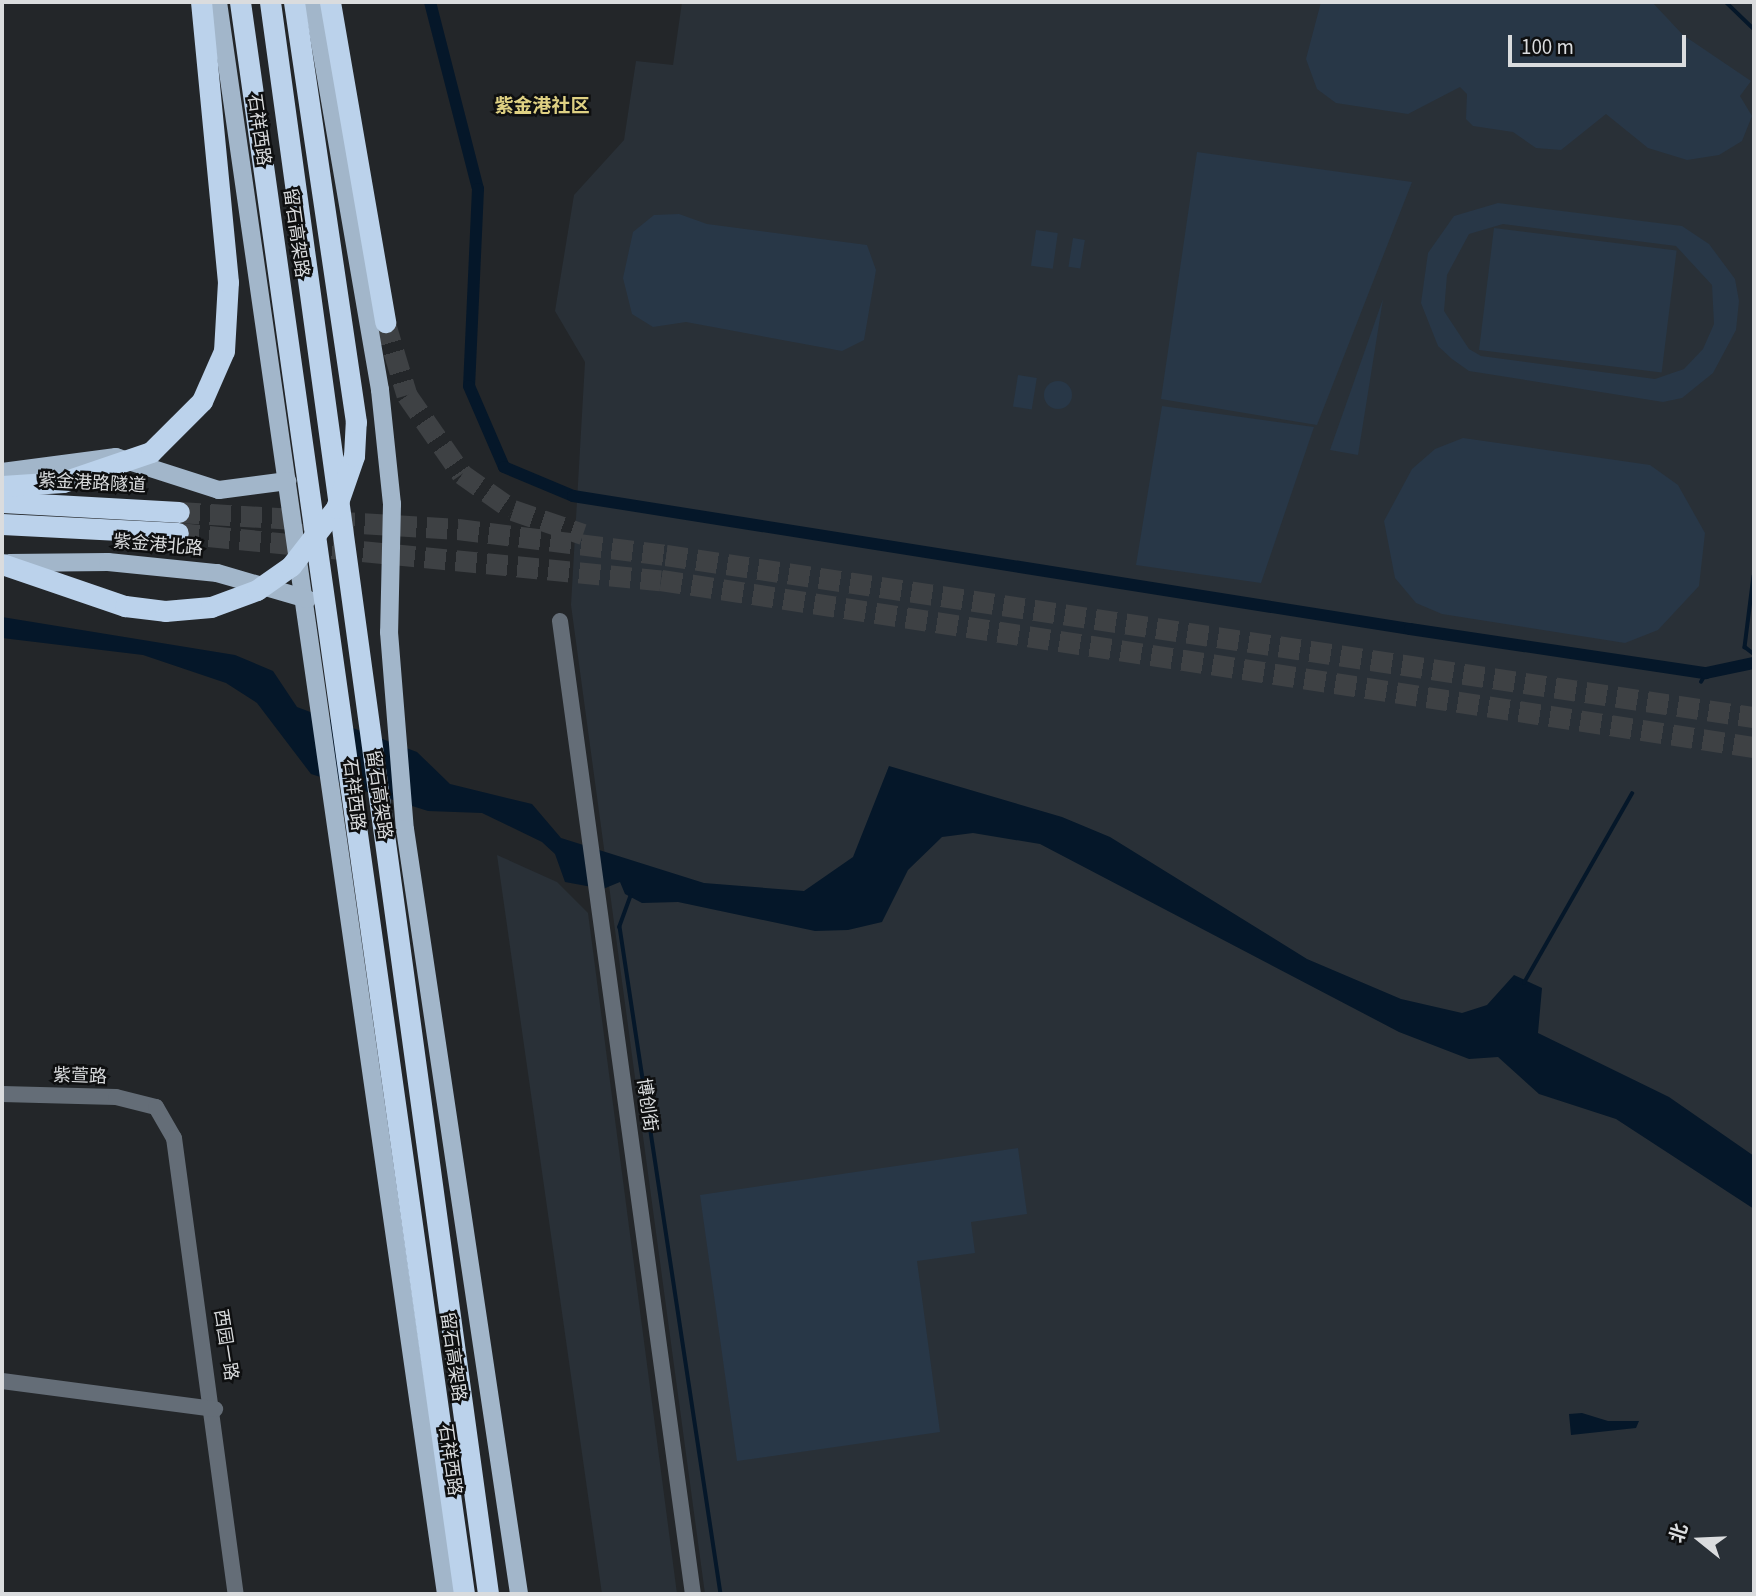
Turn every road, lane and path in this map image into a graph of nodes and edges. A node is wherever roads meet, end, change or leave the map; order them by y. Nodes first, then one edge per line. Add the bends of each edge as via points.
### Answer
1 (201, 2) edge
2 (219, 2) edge
3 (240, 2) edge
4 (270, 2) edge
5 (294, 2) edge
6 (313, 2) edge
7 (330, 2) edge
8 (385, 322) tunnel mouth
9 (2, 472) edge
10 (287, 481) junction
11 (2, 486) edge
12 (2, 502) edge
13 (2, 524) edge
14 (2, 563) edge
15 (2, 572) edge
16 (68, 589) junction
17 (307, 599) junction
18 (560, 621) dead end
19 (2, 1094) edge
20 (156, 1108) joint
21 (2, 1381) edge
22 (215, 1409) junction
23 (236, 1594) edge
24 (446, 1594) edge
25 (464, 1594) edge
26 (488, 1594) edge
27 (519, 1594) edge
28 (693, 1594) edge

1 - 11 highway, bridge via 228,282 224,351 202,401 151,452 63,482
2 - 10 main road, 石祥西路
3 - 25 highway, 留石高架路 via 344,713
4 - 26 highway, 留石高架路
5 - 16 highway, bridge via 352,385 356,438 346,485 323,529 291,566 233,600 165,611
6 - 27 main road via 389,457 396,726 476,1336
7 - 8 highway
9 - 10 main road via 116,457 219,490
10 - 17 main road, 石祥西路
12 - 13 highway, 紫金港路隧道 via 178,522
14 - 16 highway, bridge
14 - 17 main road, 紫金港北路 via 108,562 217,573
15 - 16 highway, bridge
17 - 24 main road, 石祥西路 via 330,789
18 - 28 street, 博创街
19 - 20 street, 紫萱路 via 116,1097
20 - 22 street, 西园一路 via 174,1138
21 - 22 street
22 - 23 street, 西园一路

